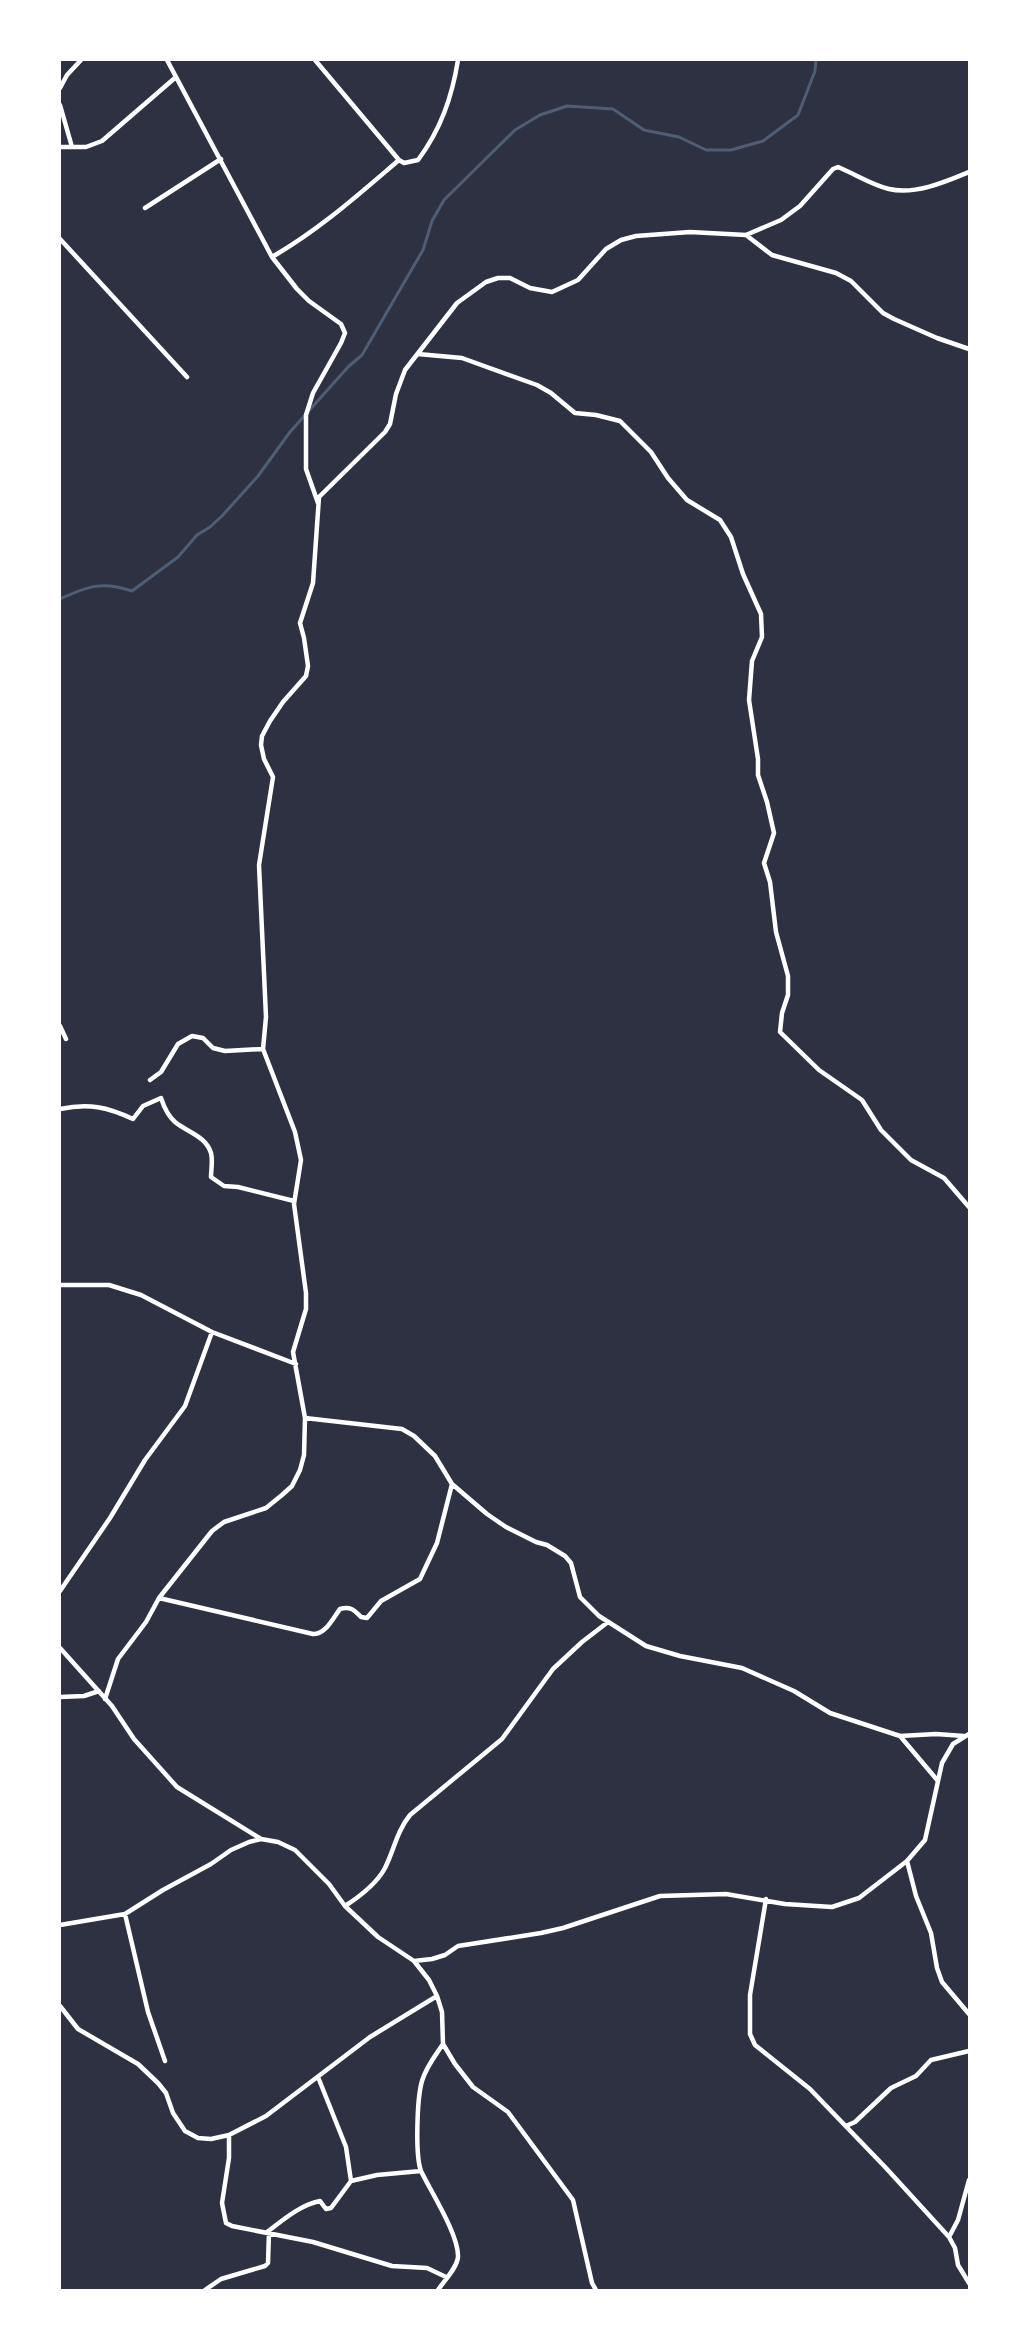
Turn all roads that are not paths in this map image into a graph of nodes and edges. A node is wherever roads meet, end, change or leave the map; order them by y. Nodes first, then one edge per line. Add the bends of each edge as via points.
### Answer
1 (81, 60) edge
2 (167, 60) edge
3 (315, 60) edge
4 (458, 60) edge
5 (176, 77) junction
6 (60, 88) edge
7 (60, 105) edge
8 (60, 147) edge
9 (72, 147) junction
10 (221, 159) junction
11 (399, 160) junction
12 (969, 172) edge
13 (145, 208) dead end
14 (746, 235) junction
15 (60, 239) edge
16 (272, 257) junction
17 (969, 349) edge
18 (418, 354) junction
19 (187, 377) dead end
20 (318, 504) junction
21 (60, 1026) edge
22 (66, 1039) dead end
23 (263, 1049) junction
24 (150, 1080) dead end
25 (60, 1110) edge
26 (294, 1202) junction
27 (969, 1207) edge
28 (60, 1285) edge
29 (212, 1332) junction
30 (296, 1364) junction
31 (305, 1418) junction
32 (452, 1484) junction
33 (60, 1591) edge
34 (159, 1598) junction
35 (608, 1622) junction
36 (60, 1648) edge
37 (99, 1691) junction
38 (60, 1697) edge
39 (105, 1700) junction
40 (967, 1735) edge
41 (900, 1736) junction
42 (938, 1781) junction
43 (261, 1839) junction
44 (907, 1861) junction
45 (766, 1899) junction
46 (345, 1906) junction
47 (125, 1914) junction
48 (60, 1925) edge
49 (414, 1961) junction
50 (436, 1996) junction
51 (60, 2006) edge
52 (969, 2014) edge
53 (443, 2044) junction
54 (969, 2051) edge
55 (165, 2061) dead end
56 (318, 2077) junction
57 (846, 2126) junction
58 (229, 2135) junction
59 (421, 2171) junction
60 (351, 2180) junction
61 (969, 2180) edge
62 (268, 2232) junction
63 (949, 2237) junction
64 (446, 2277) junction
65 (969, 2282) edge
66 (205, 2290) edge
67 (438, 2290) edge
68 (596, 2290) edge

1 - 6 street
2 - 5 street
3 - 11 street
4 - 11 street via 448,108 431,143 418,160
5 - 9 street via 102,141 86,147
5 - 10 street
7 - 9 street
8 - 9 street
10 - 13 street
10 - 16 street
11 - 16 street via 326,222
12 - 14 street via 937,184 902,191 888,189 838,167 800,206 781,220
14 - 17 street via 772,255 836,273 851,281 883,313 894,319
14 - 18 street via 690,232 621,240 606,249 578,280 552,292 530,288 510,278 486,282 457,302
15 - 19 street
16 - 20 street via 297,289 341,324 344,333 306,415 306,469
18 - 20 street via 405,370 385,432 325,489
18 - 27 street via 462,358 537,385 575,413 620,421 651,452 687,500 720,520 731,537 761,614 762,637 752,661 749,700 758,775 774,832 764,862 770,882 776,932 788,976 788,995 780,1032 819,1070 862,1100 887,1136 911,1160 944,1178
20 - 23 street via 313,583 300,623 308,666 306,676 270,721 261,745 273,777 259,865 266,1017
21 - 22 street
23 - 24 street via 225,1052 213,1048 204,1038 192,1036 178,1044 161,1072
23 - 26 street via 295,1132 301,1160
25 - 26 street via 79,1105 93,1106 134,1119 143,1106 160,1098 175,1122 205,1143 211,1153 211,1177 215,1182
26 - 30 street via 306,1293 306,1309 293,1352
28 - 29 street via 109,1285 141,1295
29 - 30 street
29 - 33 street via 185,1406 145,1460
30 - 31 street
31 - 32 street via 402,1429 435,1456
31 - 34 street via 304,1455 292,1486 266,1508 224,1522 212,1531
32 - 34 street via 438,1543 420,1580 381,1601 367,1618 361,1618 353,1609 340,1609 329,1625 313,1634
32 - 35 street via 506,1527 547,1544 565,1556 571,1563 580,1597
34 - 39 street via 146,1622 118,1659
35 - 41 street via 646,1646 742,1668 794,1691 830,1713
35 - 46 street via 553,1669 502,1739 410,1815 402,1825 384,1870
36 - 37 street
37 - 38 street via 84,1696
37 - 39 street
39 - 43 street via 134,1739 177,1787
40 - 41 street
40 - 42 street via 947,1751
41 - 42 street
42 - 44 street via 925,1840
43 - 46 street via 295,1850 329,1884
43 - 47 street via 231,1850
44 - 45 street via 859,1898 832,1907 794,1905
44 - 52 street via 916,1896 931,1933 936,1968 942,1982
45 - 49 street via 726,1894 660,1896 563,1928 458,1946 438,1957
45 - 57 street via 752,1972 750,2034 756,2045 810,2090
46 - 49 street via 378,1937
47 - 48 street
47 - 55 street via 146,2002
49 - 50 street
50 - 53 street via 442,2012
50 - 56 street via 370,2038
51 - 58 street via 78,2029 138,2064 158,2083 184,2131 198,2138
53 - 59 street via 429,2064 422,2082 417,2144
53 - 68 street via 474,2087 508,2112 572,2200
54 - 57 street via 931,2060 916,2076 891,2088 855,2122
56 - 58 street via 266,2116
56 - 60 street via 346,2147
57 - 63 street
58 - 62 street via 222,2203 226,2223
59 - 60 street
59 - 64 street via 449,2222 458,2256
60 - 62 street via 331,2208 326,2209 320,2201 311,2203
61 - 63 street via 958,2220
62 - 64 street via 392,2266 428,2268
62 - 66 street via 268,2263 265,2266 221,2279
63 - 65 street via 958,2265
64 - 67 street

